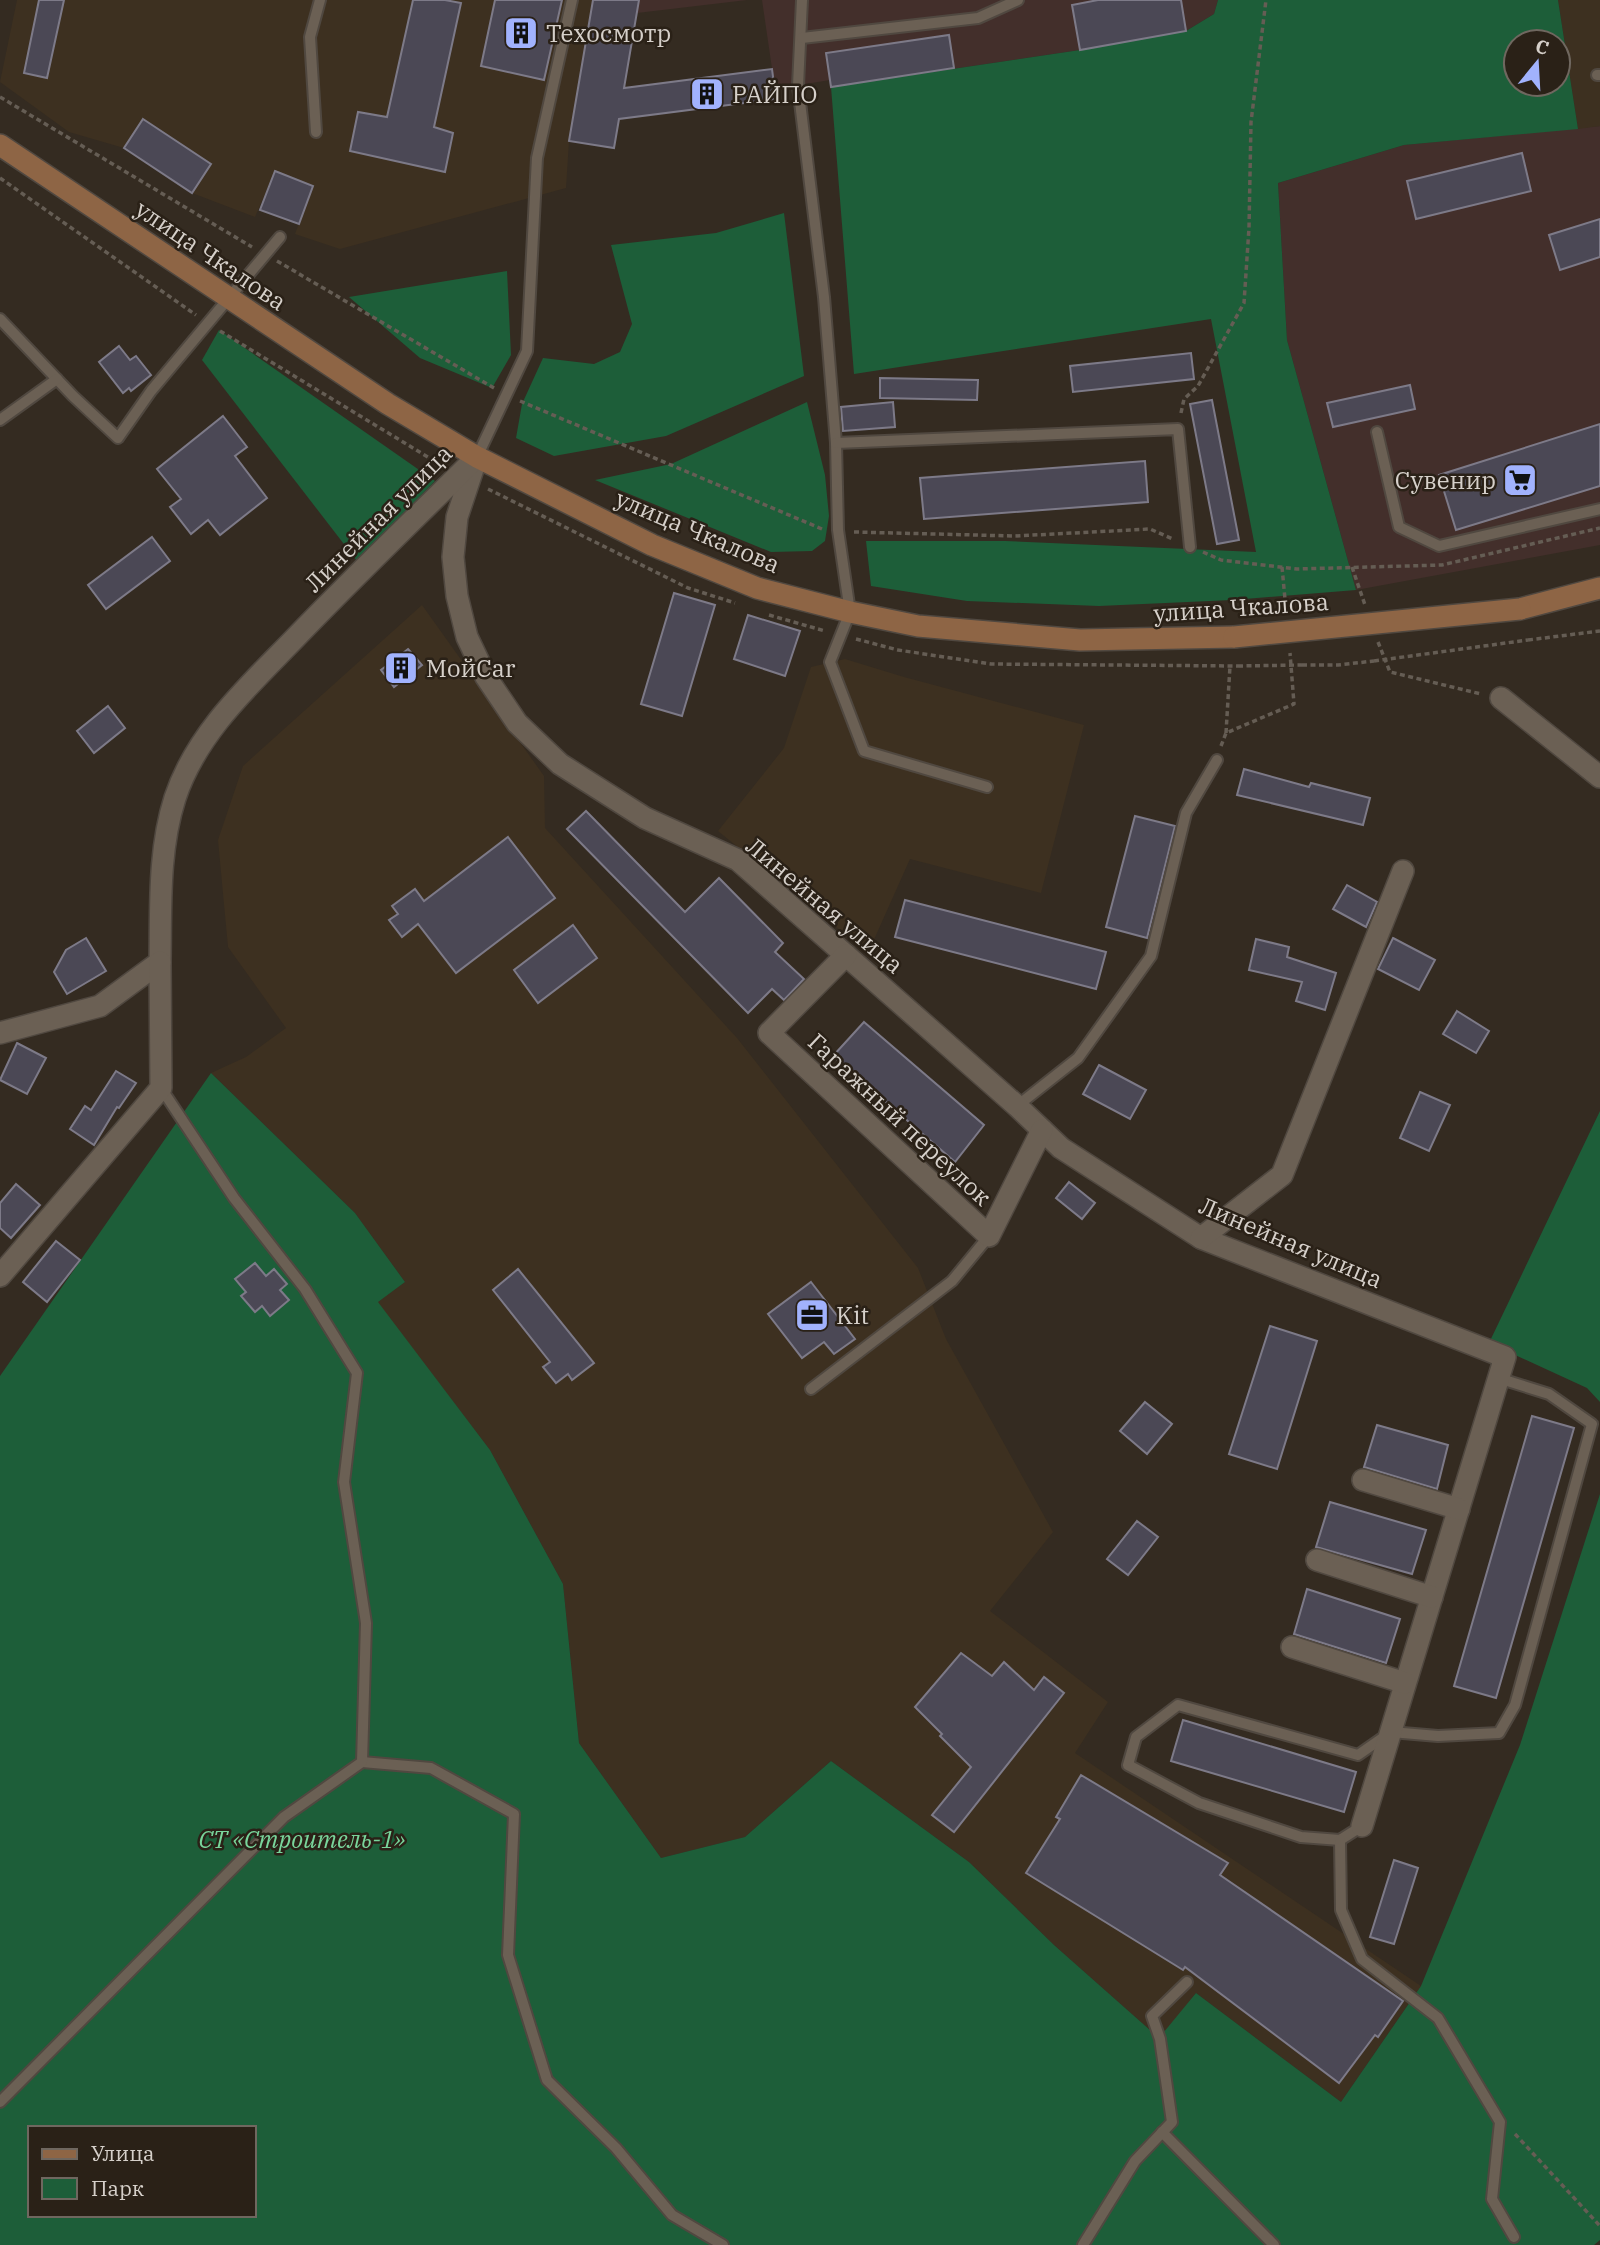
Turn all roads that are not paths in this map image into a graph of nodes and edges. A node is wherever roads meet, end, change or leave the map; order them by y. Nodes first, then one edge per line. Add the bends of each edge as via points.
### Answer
1 (320, 0) edge
2 (572, 0) edge
3 (802, 0) edge
4 (1018, 0) edge
5 (802, 38) junction
6 (316, 132) dead end
7 (0, 145) edge
8 (280, 237) dead end
9 (227, 297) junction
10 (0, 319) edge
11 (57, 379) junction
12 (0, 420) edge
13 (1377, 432) dead end
14 (836, 443) junction
15 (477, 457) junction
16 (1600, 509) edge
17 (1190, 547) road end
18 (1600, 588) edge
19 (850, 612) junction
20 (1501, 698) road end
21 (1217, 760) road end
22 (1600, 777) edge
23 (987, 788) dead end
24 (1403, 871) dead end
25 (846, 955) junction
26 (160, 962) junction
27 (0, 1033) edge
28 (161, 1088) junction
29 (1017, 1106) junction
30 (1042, 1130) junction
31 (989, 1236) junction
32 (1201, 1238) junction
33 (0, 1276) edge
34 (1499, 1378) junction
35 (811, 1389) dead end
36 (1363, 1480) dead end
37 (1459, 1509) junction
38 (1317, 1560) dead end
39 (1432, 1597) junction
40 (1292, 1647) dead end
41 (1405, 1683) junction
42 (1391, 1732) junction
43 (362, 1762) junction
44 (1362, 1826) joint
45 (1340, 1840) junction
46 (1187, 1982) dead end
47 (0, 2102) edge
48 (1162, 2132) junction
49 (1514, 2237) dead end
50 (723, 2245) edge
51 (1083, 2245) edge
52 (1274, 2245) edge

1 - 6 lane via 310,37
2 - 15 lane via 537,158 527,351
3 - 5 lane
4 - 5 lane via 978,18
5 - 14 lane via 798,86 824,297
7 - 9 main road, улица Чкалова
8 - 9 lane
9 - 11 lane via 118,438
9 - 15 main road, улица Чкалова
10 - 11 lane
11 - 12 lane
13 - 16 lane via 1399,527 1439,546
14 - 17 lane via 1178,429
14 - 19 lane via 838,530
15 - 19 main road, улица Чкалова via 652,545 757,588
15 - 25 street, Линейная улица via 457,517 453,557 457,596 467,637 486,677 517,723 560,764 645,818 738,860
15 - 26 street, Линейная улица via 210,729 190,761 165,839
18 - 19 main road, улица Чкалова, bridge via 1520,609 1234,637 1080,640 918,626
19 - 23 lane via 830,662 864,751
20 - 22 street
21 - 29 lane via 1186,813 1151,956 1078,1058
24 - 32 street via 1282,1175
25 - 29 street, Линейная улица
25 - 31 street, Гаражный переулок via 769,1033
26 - 27 street via 100,1006
26 - 28 street, Линейная улица
28 - 33 street
28 - 43 lane via 234,1198 305,1289 357,1374 344,1482 366,1623
29 - 30 street, Линейная улица
30 - 31 street, Гаражный переулок
30 - 32 street, Линейная улица via 1061,1148
31 - 35 lane via 952,1281
32 - 34 street, Линейная улица via 1505,1357
34 - 37 street
34 - 42 lane via 1549,1394 1592,1424 1515,1705 1499,1733
36 - 37 street
37 - 39 street
38 - 39 street
39 - 41 street
40 - 41 street
41 - 42 street
42 - 44 street
42 - 45 lane via 1358,1755 1178,1705 1136,1737 1128,1765 1199,1803 1301,1837
43 - 47 lane via 284,1818
43 - 50 lane via 430,1768 514,1814 508,1955 547,2080 617,2148 672,2215
44 - 45 lane
45 - 49 lane via 1341,1910 1362,1959 1438,2018 1500,2122 1492,2199
46 - 48 lane via 1152,2017 1160,2039 1171,2122
48 - 51 lane via 1135,2161
48 - 52 lane

